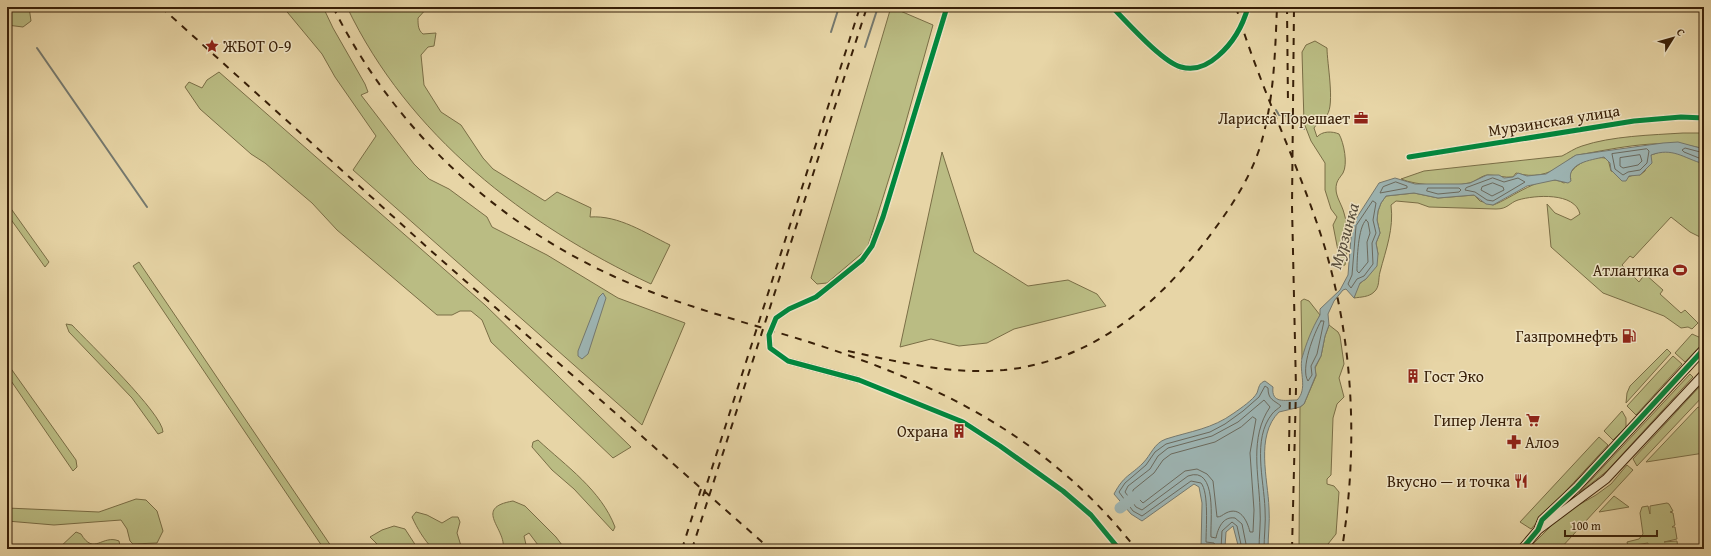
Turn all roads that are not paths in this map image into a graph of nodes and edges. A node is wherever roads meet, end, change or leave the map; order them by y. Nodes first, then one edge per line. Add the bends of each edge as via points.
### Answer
1 (947, 7) edge
2 (1112, 7) edge
3 (1248, 7) edge
4 (1704, 118) edge
5 (1409, 157) dead end
6 (1704, 350) edge
7 (1704, 374) edge
8 (1538, 530) junction
9 (1120, 549) edge
10 (1522, 549) edge

1 - 9 street via 872,246 862,260 828,289 776,318 769,335 770,348 788,361 859,380 971,426 1063,491 1091,515
2 - 3 street via 1166,58 1180,67 1191,69 1204,65 1221,54 1240,28
4 - 5 street, Мурзинская улица via 1634,120
6 - 8 street via 1542,520
7 - 8 street via 1606,479
8 - 10 street

